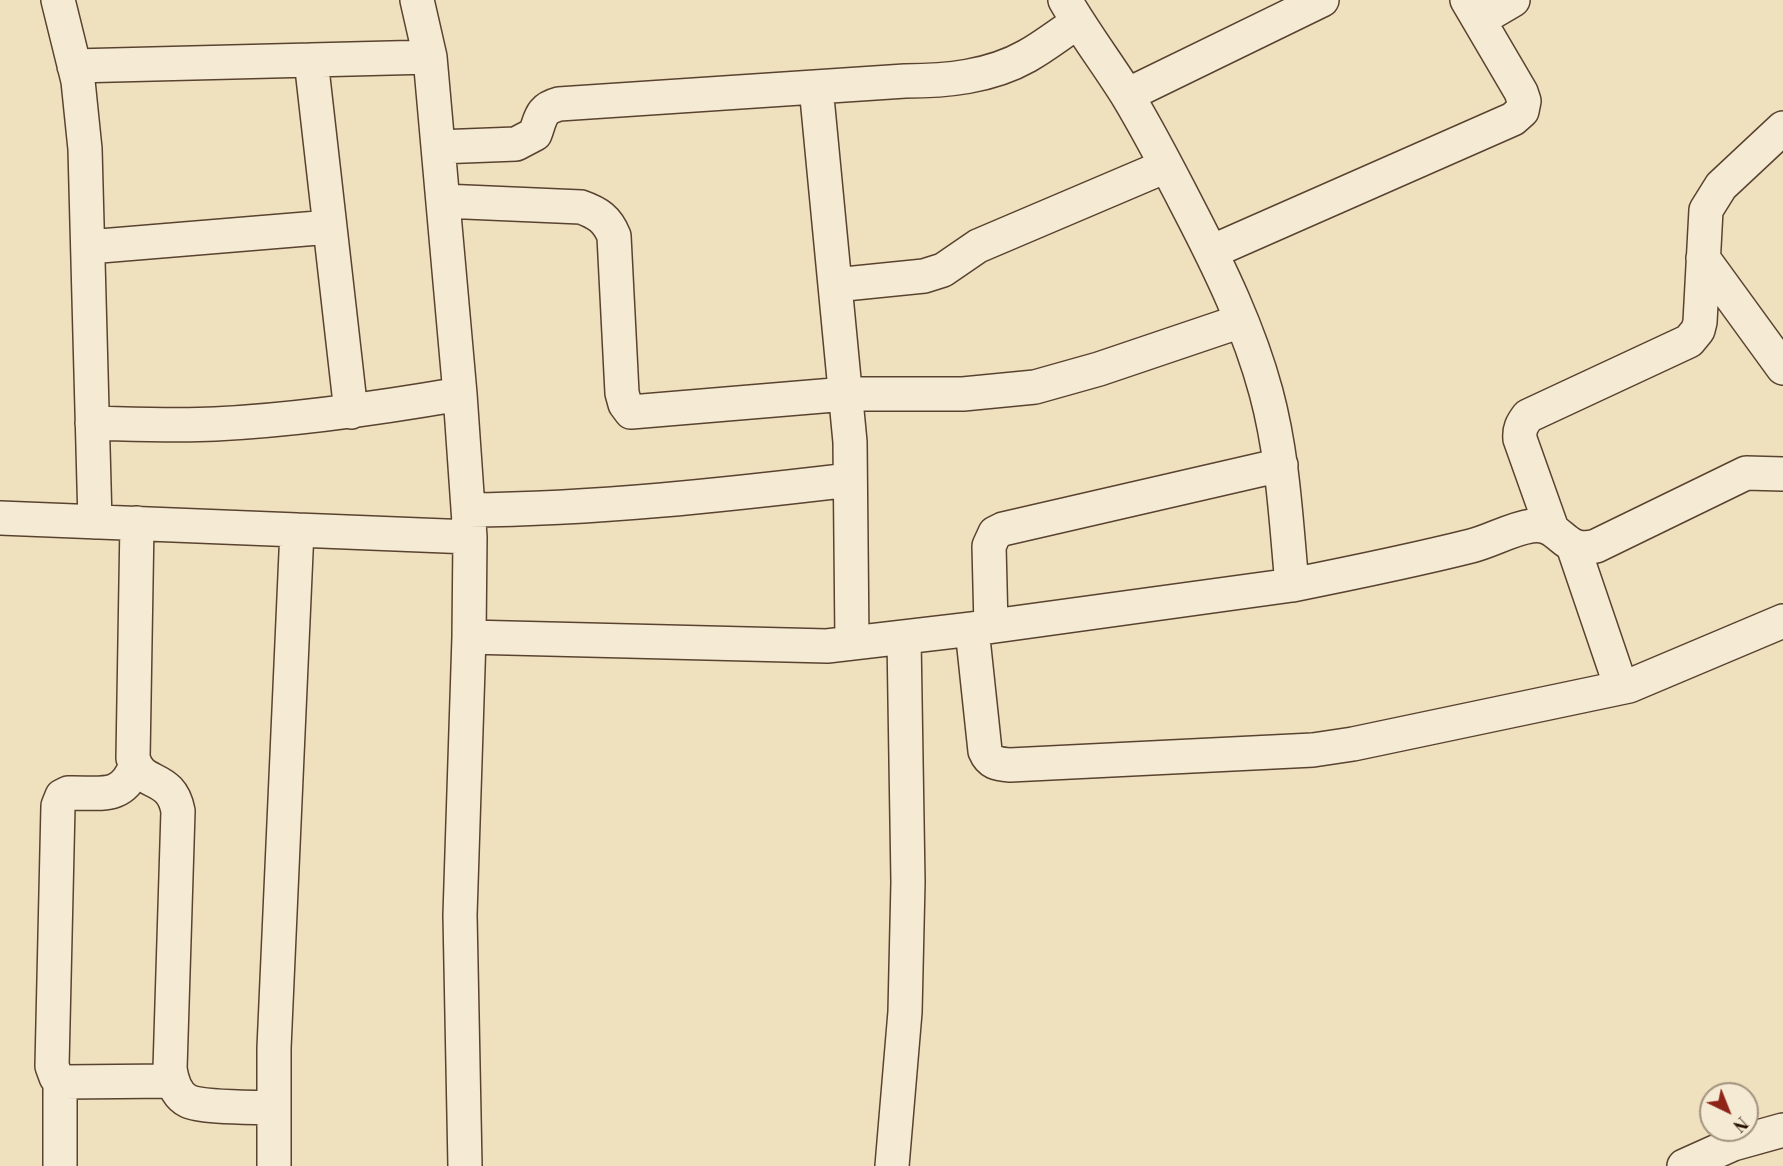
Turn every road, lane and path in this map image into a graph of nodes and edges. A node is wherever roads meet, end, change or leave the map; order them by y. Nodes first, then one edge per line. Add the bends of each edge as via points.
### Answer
1 (58, 0) edge
2 (417, 0) edge
3 (1322, 0) edge
4 (1514, 0) edge
5 (1473, 10) edge
6 (1071, 11) edge
7 (430, 57) junction
8 (311, 60) junction
9 (74, 66) junction
10 (816, 87) junction
11 (1127, 95) junction
12 (1783, 128) edge
13 (438, 147) junction
14 (1166, 166) junction
15 (443, 201) junction
16 (330, 227) junction
17 (88, 247) junction
18 (1211, 252) junction
19 (1703, 258) junction
20 (835, 285) junction
21 (1241, 321) junction
22 (1783, 368) edge
23 (460, 394) junction
24 (846, 394) junction
25 (351, 412) junction
26 (92, 423) junction
27 (1281, 465) junction
28 (850, 480) junction
29 (1780, 483) edge
30 (0, 518) edge
31 (95, 522) junction
32 (136, 523) junction
33 (469, 523) junction
34 (297, 530) junction
35 (1562, 538) junction
36 (1292, 585) junction
37 (1783, 621) edge
38 (982, 628) junction
39 (469, 637) junction
40 (904, 638) junction
41 (852, 643) junction
42 (1621, 687) junction
43 (135, 767) junction
44 (60, 1081) junction
45 (172, 1081) junction
46 (273, 1108) junction
47 (1783, 1130) edge
48 (60, 1166) edge
49 (274, 1166) edge
50 (465, 1166) edge
51 (892, 1166) edge
52 (1684, 1166) edge

1 - 9 street
2 - 7 street
3 - 11 street
4 - 5 street
5 - 18 street via 1521,92 1522,111 1513,119
6 - 10 street via 1026,57 1000,69 938,81
6 - 11 street
7 - 8 street
7 - 13 street
8 - 9 street
8 - 16 street
9 - 17 street via 85,148
10 - 13 street via 559,104 549,106 542,114 535,134 516,144
10 - 20 street
11 - 14 street
12 - 19 street via 1712,197 1706,210
13 - 15 street
14 - 18 street
14 - 20 street via 978,246 943,270 924,276
15 - 23 street
15 - 24 street via 581,207 604,218 614,236 622,393 631,412
16 - 17 street
16 - 25 street
17 - 26 street
18 - 21 street
19 - 22 street
19 - 35 street via 1700,322 1689,341 1528,416 1522,424 1520,439
20 - 24 street
21 - 24 street via 1035,387 963,394
21 - 27 street via 1266,390
23 - 25 street
23 - 33 street
24 - 28 street
25 - 26 street via 213,425
26 - 31 street
27 - 36 street
27 - 38 street via 995,533 989,546
28 - 33 street via 520,510
28 - 41 street
29 - 35 street via 1746,473 1596,546 1585,549
30 - 31 street
31 - 32 street
32 - 34 street
32 - 43 street
33 - 34 street
33 - 39 street
34 - 46 street
35 - 36 street via 1540,525 1528,526 1400,564
35 - 42 street
36 - 38 street
37 - 42 street
38 - 40 street
38 - 42 street via 985,751 988,759 997,764 1313,750
39 - 41 street via 827,646
39 - 50 street via 460,915
40 - 41 street
40 - 51 street via 906,1000
43 - 44 street via 125,786 117,791 68,792 58,806 52,1066
43 - 45 street via 170,789 178,811
44 - 45 street
44 - 48 street
45 - 46 street via 188,1101
46 - 49 street
47 - 52 street via 1732,1144

